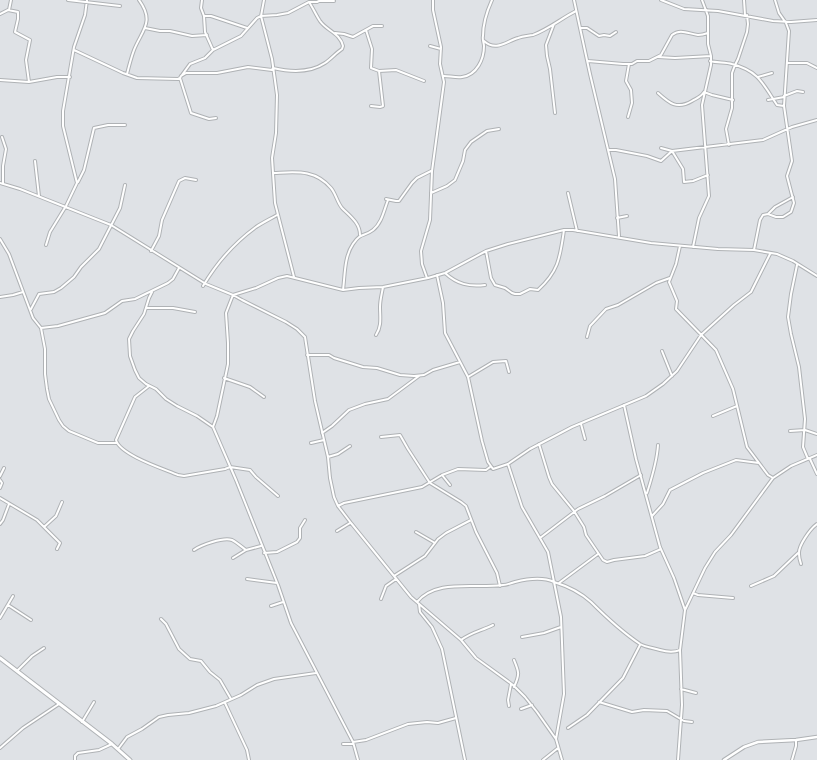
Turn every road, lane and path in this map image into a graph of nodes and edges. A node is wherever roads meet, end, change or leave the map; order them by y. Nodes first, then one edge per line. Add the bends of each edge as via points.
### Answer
1 (11, 0) edge
2 (68, 0) edge
3 (139, 0) edge
4 (202, 0) edge
5 (264, 0) edge
6 (320, 0) edge
7 (433, 0) edge
8 (492, 0) edge
9 (574, 0) edge
10 (661, 0) edge
11 (702, 0) edge
12 (744, 0) edge
13 (775, 0) edge
14 (87, 1) edge
15 (334, 1) dead end
16 (309, 2) junction
17 (120, 6) dead end
18 (706, 9) junction
19 (9, 10) junction
20 (576, 11) junction
21 (0, 14) edge
22 (746, 15) junction
23 (204, 16) junction
24 (261, 16) junction
25 (817, 20) edge
26 (784, 21) junction
27 (554, 24) junction
28 (382, 26) dead end
29 (145, 28) junction
30 (247, 28) junction
31 (580, 28) junction
32 (366, 30) junction
33 (616, 32) dead end
34 (708, 33) junction
35 (335, 34) junction
36 (207, 36) junction
37 (484, 42) junction
38 (430, 46) dead end
39 (441, 49) junction
40 (74, 50) junction
41 (213, 50) junction
42 (661, 56) junction
43 (711, 56) junction
44 (588, 61) junction
45 (710, 61) junction
46 (787, 63) junction
47 (629, 64) junction
48 (735, 65) junction
49 (273, 68) junction
50 (817, 68) edge
51 (379, 71) junction
52 (772, 73) dead end
53 (127, 74) junction
54 (444, 76) junction
55 (70, 77) junction
56 (758, 77) junction
57 (180, 78) junction
58 (0, 80) edge
59 (424, 81) dead end
60 (29, 82) junction
61 (704, 92) junction
62 (803, 92) dead end
63 (658, 93) dead end
64 (784, 96) junction
65 (733, 100) junction
66 (768, 100) dead end
67 (774, 100) junction
68 (371, 106) dead end
69 (784, 106) junction
70 (555, 113) dead end
71 (628, 117) dead end
72 (216, 118) dead end
73 (817, 120) edge
74 (125, 125) dead end
75 (499, 129) dead end
76 (787, 130) junction
77 (2, 137) dead end
78 (729, 145) junction
79 (661, 148) dead end
80 (706, 148) junction
81 (608, 150) junction
82 (672, 151) junction
83 (35, 161) dead end
84 (432, 171) junction
85 (274, 173) junction
86 (708, 175) junction
87 (196, 180) dead end
88 (77, 183) junction
89 (2, 184) edge
90 (125, 185) dead end
91 (431, 193) junction
92 (568, 193) dead end
93 (39, 196) junction
94 (793, 197) junction
95 (66, 206) junction
96 (768, 214) junction
97 (278, 215) junction
98 (627, 216) dead end
99 (617, 218) junction
100 (111, 225) junction
101 (564, 230) junction
102 (577, 231) junction
103 (360, 236) junction
104 (615, 236) junction
105 (618, 236) junction
106 (622, 238) junction
107 (0, 239) edge
108 (46, 244) dead end
109 (680, 246) junction
110 (693, 247) junction
111 (754, 250) junction
112 (151, 251) junction
113 (486, 251) junction
114 (770, 253) junction
115 (797, 264) junction
116 (179, 268) junction
117 (445, 272) junction
118 (437, 275) junction
119 (817, 276) edge
120 (294, 277) junction
121 (427, 278) junction
122 (670, 278) junction
123 (205, 283) junction
124 (485, 285) dead end
125 (203, 286) dead end
126 (383, 287) junction
127 (343, 290) junction
128 (153, 291) junction
129 (23, 292) junction
130 (233, 295) junction
131 (0, 297) edge
132 (146, 308) junction
133 (30, 310) junction
134 (195, 312) dead end
135 (42, 328) junction
136 (376, 335) dead end
137 (701, 335) junction
138 (588, 337) dead end
139 (662, 351) dead end
140 (308, 355) junction
141 (460, 362) junction
142 (509, 372) dead end
143 (419, 376) junction
144 (672, 376) junction
145 (468, 377) junction
146 (224, 378) junction
147 (150, 386) junction
148 (264, 397) dead end
149 (624, 405) junction
150 (737, 406) junction
151 (713, 416) dead end
152 (581, 424) junction
153 (213, 427) junction
154 (805, 430) junction
155 (790, 431) dead end
156 (322, 433) junction
157 (817, 434) edge
158 (381, 437) dead end
159 (585, 439) dead end
160 (324, 440) junction
161 (117, 443) junction
162 (311, 443) dead end
163 (539, 444) junction
164 (658, 445) dead end
165 (350, 446) dead end
166 (817, 455) edge
167 (328, 457) junction
168 (809, 459) junction
169 (759, 463) junction
170 (508, 464) junction
171 (230, 467) junction
172 (490, 467) junction
173 (4, 468) dead end
174 (494, 469) junction
175 (486, 470) junction
176 (817, 474) edge
177 (641, 475) junction
178 (0, 476) edge
179 (442, 476) junction
180 (773, 478) junction
181 (0, 480) edge
182 (430, 483) junction
183 (450, 485) dead end
184 (0, 488) edge
185 (646, 494) junction
186 (278, 496) dead end
187 (0, 498) edge
188 (62, 502) dead end
189 (8, 504) junction
190 (338, 506) junction
191 (574, 511) junction
192 (652, 516) junction
193 (305, 520) dead end
194 (472, 520) junction
195 (350, 523) junction
196 (0, 524) edge
197 (817, 524) edge
198 (44, 527) junction
199 (337, 531) dead end
200 (416, 532) dead end
201 (540, 538) junction
202 (435, 543) junction
203 (261, 546) junction
204 (661, 549) junction
205 (58, 550) dead end
206 (194, 550) dead end
207 (246, 550) junction
208 (264, 552) junction
209 (798, 553) junction
210 (598, 554) junction
211 (233, 558) dead end
212 (801, 564) dead end
213 (394, 576) junction
214 (247, 579) dead end
215 (396, 579) junction
216 (553, 581) junction
217 (277, 583) junction
218 (558, 583) junction
219 (500, 586) junction
220 (751, 586) dead end
221 (693, 593) junction
222 (13, 596) dead end
223 (733, 598) dead end
224 (381, 599) dead end
225 (283, 602) junction
226 (418, 603) junction
227 (8, 605) junction
228 (270, 606) dead end
229 (685, 610) junction
230 (0, 618) edge
231 (161, 619) dead end
232 (31, 620) dead end
233 (493, 625) dead end
234 (562, 627) junction
235 (522, 638) dead end
236 (462, 640) junction
237 (641, 644) junction
238 (44, 648) dead end
239 (680, 650) junction
240 (0, 658) edge
241 (514, 660) dead end
242 (17, 671) junction
243 (316, 673) junction
244 (511, 684) junction
245 (514, 686) junction
246 (681, 689) junction
247 (696, 693) dead end
248 (231, 699) junction
249 (94, 702) dead end
250 (599, 702) junction
251 (225, 703) junction
252 (59, 704) junction
253 (532, 705) junction
254 (508, 706) dead end
255 (521, 709) dead end
256 (680, 717) junction
257 (456, 718) junction
258 (82, 722) junction
259 (692, 722) dead end
260 (568, 728) dead end
261 (817, 737) edge
262 (556, 739) junction
263 (796, 740) junction
264 (353, 743) junction
265 (112, 744) junction
266 (343, 744) dead end
267 (0, 748) edge
268 (558, 748) junction
269 (118, 749) junction
270 (75, 760) edge
271 (130, 760) edge
272 (249, 760) edge
273 (358, 760) edge
274 (465, 760) edge
275 (543, 760) edge
276 (562, 760) edge
277 (678, 760) edge
278 (724, 760) edge
279 (792, 760) edge

1 - 19 street
2 - 14 street
3 - 29 street via 147,17
4 - 23 street
5 - 24 street
6 - 15 street
6 - 16 street
7 - 39 street
8 - 37 street via 487,11
9 - 20 street
10 - 18 street via 684,9
11 - 18 street
12 - 22 street
13 - 26 street
14 - 17 street
14 - 40 street
16 - 24 street via 288,13
16 - 35 street via 321,23
18 - 22 street
18 - 34 street
19 - 21 street
19 - 60 street via 18,12 16,33 29,38 30,41 26,60
20 - 27 street
20 - 31 street
22 - 26 street
22 - 48 street via 747,32
23 - 30 street
23 - 36 street
24 - 30 street
24 - 49 street
25 - 26 street
26 - 46 street via 788,26 789,35
27 - 37 street via 505,44
27 - 70 street via 546,45
28 - 32 street via 373,26
29 - 36 street
29 - 53 street via 134,49
30 - 41 street via 240,36
31 - 33 street via 587,28 599,36 612,36
31 - 44 street
32 - 35 street via 353,37
32 - 51 street via 372,49 371,68
34 - 42 street via 675,33
34 - 43 street
35 - 49 street via 343,46 342,49 325,63 296,71
36 - 41 street
37 - 54 street via 478,68 462,77
38 - 39 street
39 - 54 street via 440,64
40 - 53 street
40 - 55 street
41 - 57 street via 206,58 190,64
42 - 43 street
42 - 47 street
43 - 45 street
44 - 47 street
44 - 81 street
45 - 48 street
45 - 61 street
46 - 50 street via 807,63
46 - 64 street
47 - 71 street via 626,81 631,90 632,103
48 - 56 street
48 - 65 street via 731,80
49 - 57 street via 272,70 248,67 217,73 186,73
49 - 85 street via 277,95 276,133 272,158
51 - 59 street via 396,70
51 - 68 street via 383,106
52 - 56 street
53 - 57 street via 141,79
54 - 84 street
55 - 60 street
55 - 88 street via 64,100 63,126
56 - 67 street
57 - 72 street via 192,113 209,119
58 - 60 street
61 - 63 street via 700,97 683,105 673,104
61 - 65 street
61 - 80 street via 702,118
62 - 64 street via 797,91
64 - 67 street
64 - 69 street
65 - 78 street via 726,126
66 - 67 street
67 - 69 street via 777,105
69 - 76 street
73 - 76 street
74 - 88 street via 94,128 84,170
75 - 91 street via 487,131 471,142 465,150 454,180
76 - 78 street via 763,140
76 - 94 street via 792,161 787,176
77 - 89 street via 6,149
78 - 80 street
79 - 82 street
80 - 82 street
80 - 86 street
81 - 82 street via 647,156 661,161
81 - 99 street via 615,179
82 - 86 street via 683,169 684,182
83 - 93 street
84 - 91 street
84 - 103 street via 412,183 399,201 387,199 377,226
85 - 97 street
85 - 103 street via 304,172 319,178 332,190 340,206 358,225
86 - 110 street via 709,196 699,218
87 - 112 street via 185,178 179,181
88 - 95 street
89 - 93 street
90 - 100 street via 120,208
91 - 121 street via 430,220 421,251
92 - 102 street
93 - 95 street
94 - 96 street
94 - 96 street via 794,207 787,216 776,218
95 - 100 street
95 - 108 street via 50,232
96 - 111 street via 761,217
97 - 120 street
97 - 123 street via 256,227 236,244 214,267
98 - 99 street
99 - 105 street
100 - 112 street
100 - 133 street via 99,249 74,277 57,291 39,294
101 - 102 street
101 - 113 street
101 - 113 street via 556,269 538,290 530,289 520,294 512,294 505,288 495,285 491,278
102 - 104 street
103 - 127 street via 348,254
104 - 105 street
104 - 106 street
105 - 106 street
106 - 109 street
107 - 129 street via 9,254
109 - 110 street
109 - 122 street
110 - 111 street
111 - 114 street
112 - 116 street
113 - 117 street
114 - 115 street via 783,256
114 - 137 street via 751,292
115 - 119 street
115 - 154 street via 788,317 804,400
116 - 123 street
116 - 128 street via 171,281
117 - 118 street
117 - 124 street via 464,285
118 - 121 street
118 - 141 street via 446,332
120 - 127 street
120 - 130 street via 278,278
121 - 126 street
122 - 137 street via 669,284 677,301 676,309
122 - 138 street via 606,309 590,326
123 - 125 street
123 - 130 street
126 - 127 street
126 - 136 street via 380,306 382,318
128 - 132 street
128 - 135 street via 122,302 105,313
129 - 131 street
129 - 133 street
130 - 140 street via 297,329 305,337
130 - 146 street via 226,313 228,364
132 - 134 street via 174,308
132 - 147 street via 131,335 129,348 139,378
133 - 135 street
135 - 161 street via 47,389 59,420 68,431 98,443
137 - 144 street
137 - 150 street via 716,350 733,389
139 - 144 street
140 - 143 street via 329,355 363,367 400,375
140 - 156 street
141 - 143 street
141 - 145 street
142 - 145 street via 506,361 493,362
143 - 156 street via 388,399 349,410
144 - 149 street via 646,396
145 - 172 street
146 - 148 street via 250,387
146 - 153 street
147 - 153 street via 177,406
147 - 161 street via 135,397 116,440
149 - 152 street
149 - 177 street
150 - 151 street
150 - 169 street via 747,447
152 - 159 street
152 - 163 street
153 - 171 street
154 - 155 street
154 - 157 street
154 - 168 street via 803,447
156 - 160 street
158 - 182 street via 400,435
160 - 162 street
160 - 167 street
161 - 171 street via 143,461 178,475
163 - 170 street
163 - 191 street via 548,477
164 - 185 street via 658,457
165 - 167 street
166 - 168 street
167 - 190 street via 330,478
168 - 176 street
168 - 180 street via 791,466
169 - 180 street
169 - 192 street via 736,460 703,473 670,490 663,504
170 - 174 street
170 - 201 street via 522,507
171 - 186 street via 250,470
171 - 203 street
172 - 174 street
172 - 175 street
173 - 178 street
174 - 175 street
175 - 179 street via 464,469
177 - 185 street
177 - 191 street
179 - 182 street
179 - 183 street
180 - 221 street via 731,536 715,552
181 - 184 street
182 - 190 street
182 - 194 street via 464,504
185 - 192 street
187 - 189 street
188 - 198 street via 56,516
189 - 196 street
189 - 198 street via 37,520
190 - 195 street
191 - 201 street
191 - 210 street
192 - 204 street
193 - 208 street via 297,542 277,552
194 - 202 street via 446,532
194 - 219 street via 482,546 497,573
195 - 199 street
195 - 213 street
197 - 209 street via 807,534
198 - 205 street via 60,543
200 - 202 street
201 - 216 street via 548,552
202 - 213 street via 425,556
203 - 207 street
203 - 208 street
204 - 210 street via 645,556 607,562
204 - 229 street
206 - 207 street via 224,540 232,540
207 - 211 street
208 - 217 street
209 - 212 street
209 - 220 street via 774,576
210 - 218 street
213 - 215 street
214 - 217 street
215 - 224 street via 386,586
215 - 226 street
216 - 218 street
216 - 219 street via 541,579
216 - 234 street
217 - 225 street
218 - 237 street via 591,602
219 - 226 street via 447,587 433,590 421,597
221 - 223 street
221 - 229 street
222 - 227 street
225 - 228 street
225 - 243 street
226 - 236 street
226 - 257 street via 420,612 432,627 440,644
227 - 230 street
227 - 232 street
229 - 239 street
231 - 248 street via 179,649 190,659 200,661 220,680
233 - 236 street
234 - 235 street
234 - 262 street via 564,694
236 - 244 street via 476,658
237 - 239 street via 675,653
237 - 250 street via 623,678
238 - 242 street
239 - 246 street
240 - 242 main road
241 - 245 street via 518,676
242 - 252 main road
243 - 248 street via 269,681
243 - 264 street
244 - 245 street
244 - 254 street
245 - 253 street
246 - 247 street
246 - 256 street
248 - 251 street
249 - 258 street
250 - 256 street via 632,712 662,710
250 - 260 street
251 - 269 street via 189,713 159,717 127,737
251 - 272 street via 247,750
252 - 258 main road
252 - 267 street via 23,728
253 - 255 street
253 - 262 street
256 - 259 street
256 - 277 street
257 - 264 street via 438,723 408,724
257 - 274 street
258 - 265 main road
261 - 263 street
262 - 268 street
263 - 278 street via 758,742 744,746
263 - 279 street
264 - 266 street
264 - 273 street
265 - 269 main road
265 - 270 street via 99,750 78,753
268 - 275 street
268 - 276 street
269 - 271 main road

